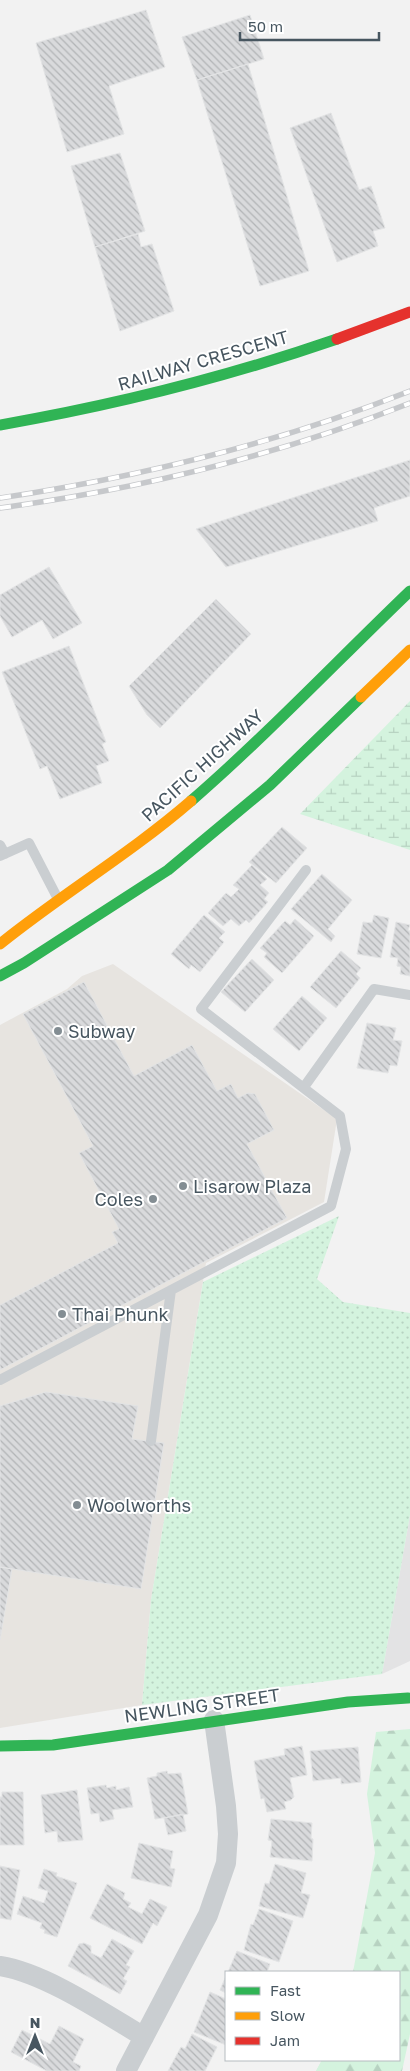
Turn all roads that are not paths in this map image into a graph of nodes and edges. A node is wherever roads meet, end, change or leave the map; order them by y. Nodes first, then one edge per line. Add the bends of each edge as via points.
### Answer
1 (410, 312) edge
2 (0, 425) edge
3 (410, 591) edge
4 (410, 650) edge
5 (2, 852) edge
6 (306, 870) dead end
7 (58, 900) junction
8 (35, 916) junction
9 (0, 932) edge
10 (0, 944) edge
11 (0, 976) edge
12 (410, 995) edge
13 (304, 1087) junction
14 (171, 1290) junction
15 (0, 1380) edge
16 (151, 1441) dead end
17 (408, 1698) dead end
18 (214, 1720) junction
19 (0, 1746) edge
20 (0, 1966) edge
21 (144, 2037) junction
22 (126, 2071) edge

1 - 2 main road, RAILWAY CRESCENT via 277,359 159,393
3 - 7 main road, PACIFIC HIGHWAY via 244,755 159,829
4 - 11 main road via 270,785 168,870
5 - 7 lane via 29,843
6 - 13 lane via 201,1009
7 - 8 main road, PACIFIC HIGHWAY
8 - 9 main road
8 - 10 main road, PACIFIC HIGHWAY
12 - 13 lane via 374,989
13 - 14 lane via 340,1116 346,1149 331,1206
14 - 15 lane
14 - 16 lane
17 - 18 main road, NEWLING STREET via 348,1702
18 - 19 main road, NEWLING STREET via 53,1744
18 - 21 street via 226,1806 226,1863 208,1915
20 - 21 street via 44,1980
21 - 22 street

